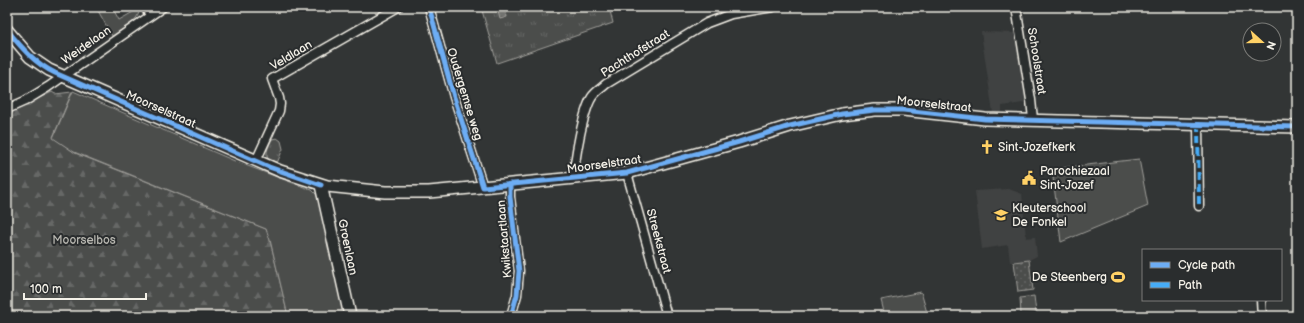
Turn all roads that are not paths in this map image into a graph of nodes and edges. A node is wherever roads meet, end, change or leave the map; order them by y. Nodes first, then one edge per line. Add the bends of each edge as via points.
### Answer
1 (145, 7) edge
2 (163, 7) edge
3 (398, 7) edge
4 (429, 7) edge
5 (773, 7) edge
6 (1016, 7) edge
7 (150, 15) junction
8 (7, 30) edge
9 (62, 76) junction
10 (7, 110) edge
11 (1033, 119) junction
12 (1198, 124) junction
13 (1297, 127) edge
14 (256, 161) junction
15 (627, 173) junction
16 (574, 179) junction
17 (321, 184) junction
18 (510, 184) junction
19 (483, 187) junction
20 (1199, 206) dead end
21 (1261, 301) edge
22 (350, 316) edge
23 (511, 316) edge
24 (666, 316) edge
25 (1262, 316) edge

1 - 7 street
2 - 7 street, Weidelaan
3 - 14 street, Veldlaan via 272,79 280,104
4 - 19 street, Oudergemse weg
5 - 16 street, Pachthofstraat via 731,14 707,23 596,92 585,117 574,164
6 - 11 street, Schoolstraat
7 - 9 street, Weidelaan
8 - 9 street, Moorselstraat via 30,57
9 - 10 street, Weidelaan
9 - 14 street, Moorselstraat
11 - 12 street, Moorselstraat
11 - 15 street, Moorselstraat via 976,118 902,110 861,111 790,126
12 - 13 street, Moorselstraat
12 - 20 street
14 - 17 street, Moorselstraat
15 - 16 street, Moorselstraat
15 - 24 street, Streekstraat
16 - 18 street, Moorselstraat
17 - 19 street, Moorselstraat via 337,188 397,192
17 - 22 street, Groenlaan
18 - 19 street, Moorselstraat
18 - 23 street, Kwikstaartlaan via 519,271 517,295
21 - 25 street

